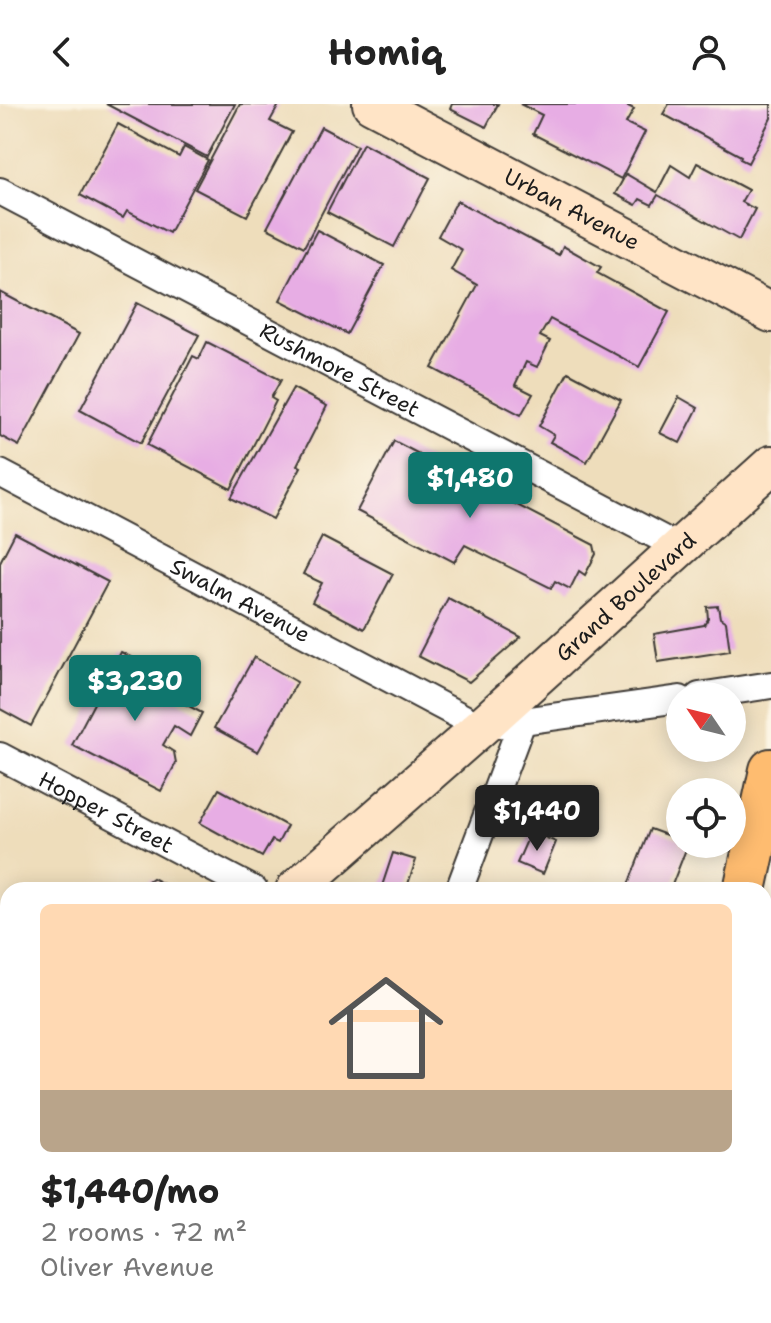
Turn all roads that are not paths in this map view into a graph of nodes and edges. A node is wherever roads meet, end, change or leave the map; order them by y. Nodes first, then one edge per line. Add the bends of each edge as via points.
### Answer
1 (372, 104) edge
2 (0, 191) edge
3 (771, 313) edge
4 (771, 465) edge
5 (0, 473) edge
6 (680, 548) junction
7 (771, 685) edge
8 (746, 689) edge
9 (666, 701) edge
10 (522, 722) junction
11 (481, 727) junction
12 (0, 756) edge
13 (771, 770) edge
14 (239, 882) edge
15 (304, 882) edge
16 (462, 882) edge
17 (747, 882) edge

1 - 3 street, Urban Avenue
2 - 6 street, Rushmore Street
4 - 6 street, Grand Boulevard
5 - 11 street, Swalm Avenue
6 - 11 street, Grand Boulevard
7 - 8 street
9 - 10 street
10 - 11 street
10 - 16 street
11 - 15 street, Grand Boulevard
12 - 14 street, Hopper Street
13 - 17 main road

